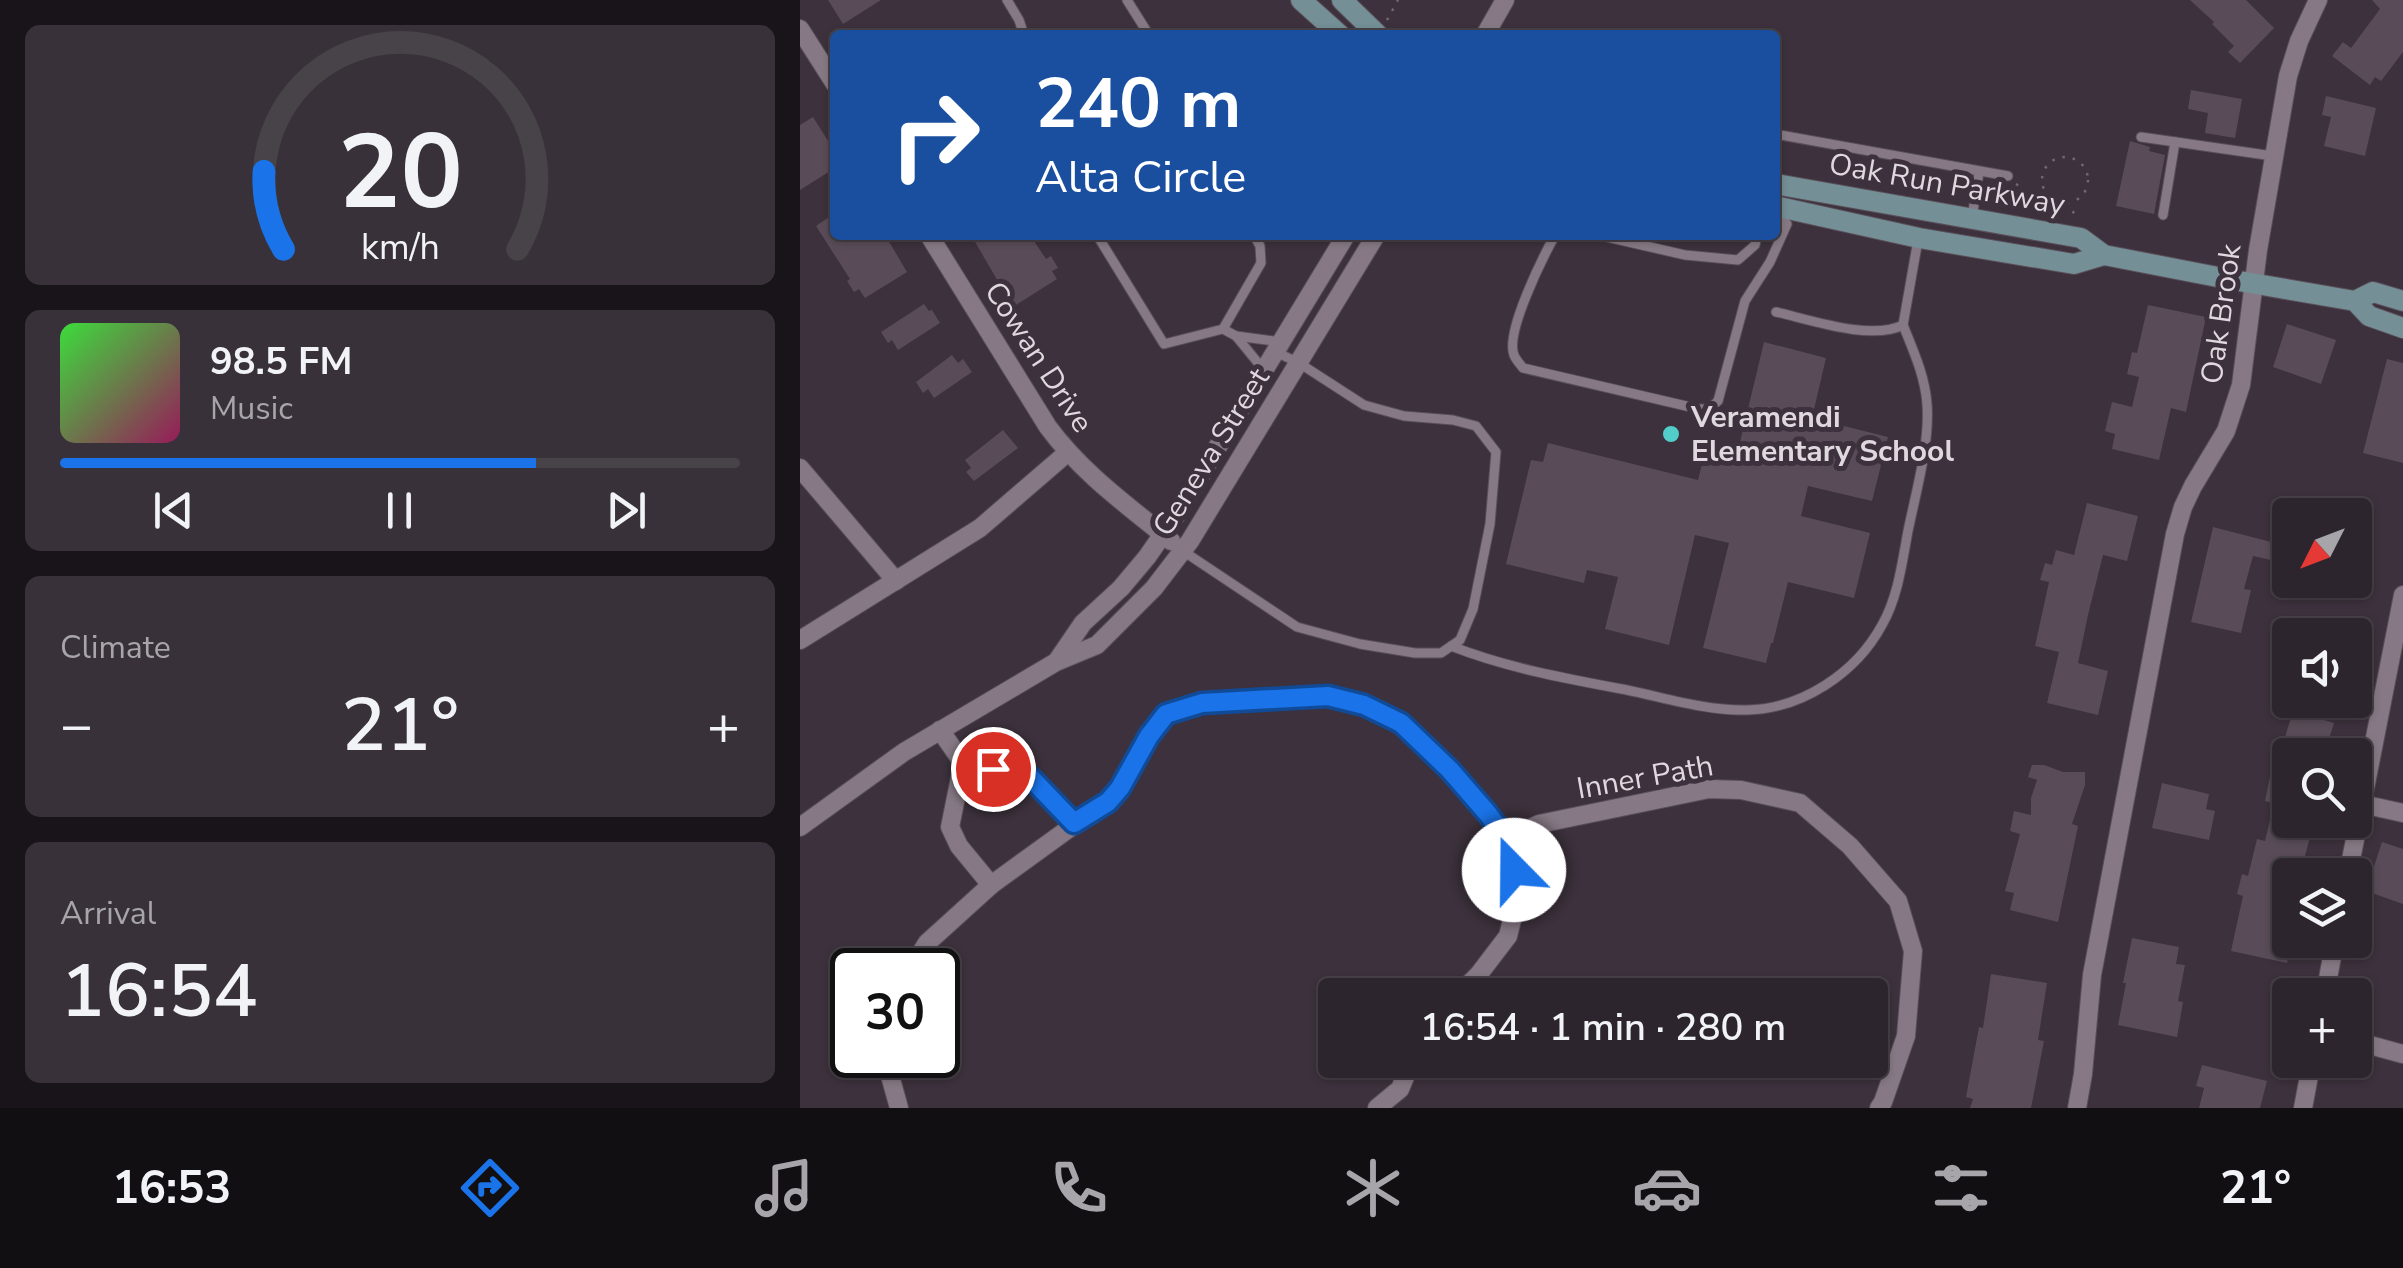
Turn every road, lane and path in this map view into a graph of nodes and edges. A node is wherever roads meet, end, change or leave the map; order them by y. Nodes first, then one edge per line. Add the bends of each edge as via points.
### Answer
1 (1006, 0) edge
2 (1128, 0) edge
3 (1301, 0) edge
4 (1342, 0) edge
5 (1398, 0) edge
6 (1505, 0) edge
7 (2318, 0) edge
8 (1382, 28) edge
9 (800, 29) edge
10 (1022, 30) edge
11 (1146, 30) edge
12 (1334, 30) edge
13 (1487, 30) edge
14 (830, 76) edge
15 (1780, 135) edge
16 (2141, 137) dead end
17 (2175, 142) junction
18 (2273, 156) junction
19 (1979, 172) junction
20 (2008, 176) joint
21 (1780, 197) edge
22 (1780, 197) edge
23 (2055, 201) junction
24 (2064, 203) junction
25 (1780, 208) edge
26 (2163, 215) dead end
27 (1972, 218) junction
28 (2075, 224) dead end
29 (1918, 238) junction
30 (931, 240) edge
31 (1100, 240) edge
32 (1257, 240) edge
33 (1343, 240) edge
34 (1373, 240) edge
35 (1552, 240) edge
36 (1620, 240) edge
37 (1755, 240) edge
38 (1780, 240) edge
39 (1780, 240) edge
40 (2104, 255) junction
41 (2254, 284) junction
42 (2403, 300) edge
43 (2355, 301) junction
44 (1776, 312) dead end
45 (1903, 324) junction
46 (2403, 328) edge
47 (1223, 329) junction
48 (1236, 336) junction
49 (1278, 347) junction
50 (1299, 362) junction
51 (1264, 371) junction
52 (1067, 453) junction
53 (800, 468) edge
54 (1162, 534) junction
55 (1183, 551) junction
56 (896, 582) junction
57 (2403, 596) edge
58 (800, 640) edge
59 (1451, 646) junction
60 (1056, 662) junction
61 (940, 730) junction
62 (2372, 753) edge
63 (964, 763) junction
64 (2372, 806) edge
65 (2403, 813) edge
66 (1074, 823) junction
67 (800, 827) edge
68 (1507, 839) junction
69 (990, 885) junction
70 (924, 948) edge
71 (1475, 978) edge
72 (2372, 1046) edge
73 (2403, 1054) edge
74 (891, 1078) edge
75 (1405, 1078) edge
76 (2309, 1078) edge
77 (899, 1108) edge
78 (1377, 1108) edge
79 (1879, 1108) edge
80 (2077, 1108) edge
81 (2303, 1108) edge

1 - 10 lane
2 - 11 lane
3 - 12 street
4 - 8 street
5 - 8 path
6 - 13 street
7 - 18 street, Oak Brook via 2288,76
9 - 14 street
15 - 19 lane
16 - 17 lane
17 - 18 lane
17 - 26 lane
18 - 41 street, Oak Brook
19 - 20 lane
19 - 27 lane
20 - 23 path via 2043,202
21 - 27 street, Oak Run Parkway
22 - 29 street, Oak Run Parkway
23 - 24 path
23 - 24 path via 2042,182 2046,167 2059,158 2075,160 2086,170 2088,186 2079,199
24 - 28 path
25 - 38 lane via 1787,224
27 - 40 street, Oak Run Parkway via 2081,238
29 - 40 street, Oak Run Parkway via 2074,264
29 - 45 lane
30 - 52 street, Cowan Drive
31 - 47 lane via 1164,344
32 - 47 lane via 1261,263
33 - 49 street, Geneva Street
34 - 50 street, Geneva Street
35 - 39 lane via 1512,337 1523,368 1709,409 1718,401 1744,301
36 - 37 lane via 1738,260
40 - 41 street, Oak Run Parkway
41 - 43 street, Oak Run Parkway
41 - 80 street, Oak Brook via 2238,398 2183,507 2149,626
42 - 43 street, Oak Run Parkway via 2372,292
43 - 46 street, Oak Run Parkway via 2369,316
44 - 45 lane via 1870,332
45 - 59 lane via 1922,372 1927,426 1896,594 1866,650 1842,673 1810,694 1748,710 1600,685
47 - 48 lane
48 - 49 lane
48 - 51 lane
49 - 50 lane
49 - 51 street, Geneva Street
50 - 55 street, Geneva Street
50 - 59 lane via 1364,405 1476,426 1496,452 1473,610
51 - 54 street, Geneva Street
52 - 54 street, Cowan Drive
52 - 56 street via 980,528
53 - 56 street
54 - 55 street, Cowan Drive
54 - 60 street, Geneva Street
55 - 59 lane via 1297,627 1415,654
55 - 60 street, Geneva Street via 1097,645
56 - 58 street
57 - 62 street
60 - 61 street, Geneva Street
61 - 63 street
61 - 67 street, Geneva Street
63 - 66 street via 1031,778
63 - 69 street via 950,827
64 - 65 street
66 - 68 street via 1120,788 1166,714 1202,703 1328,696 1401,723
66 - 69 street
68 - 71 street via 1518,896 1508,936
68 - 79 street, Inner Path via 1540,824 1709,789 1800,803 1898,900 1912,951 1906,1036
69 - 70 street
72 - 73 street
74 - 77 street
75 - 78 street
76 - 81 street

